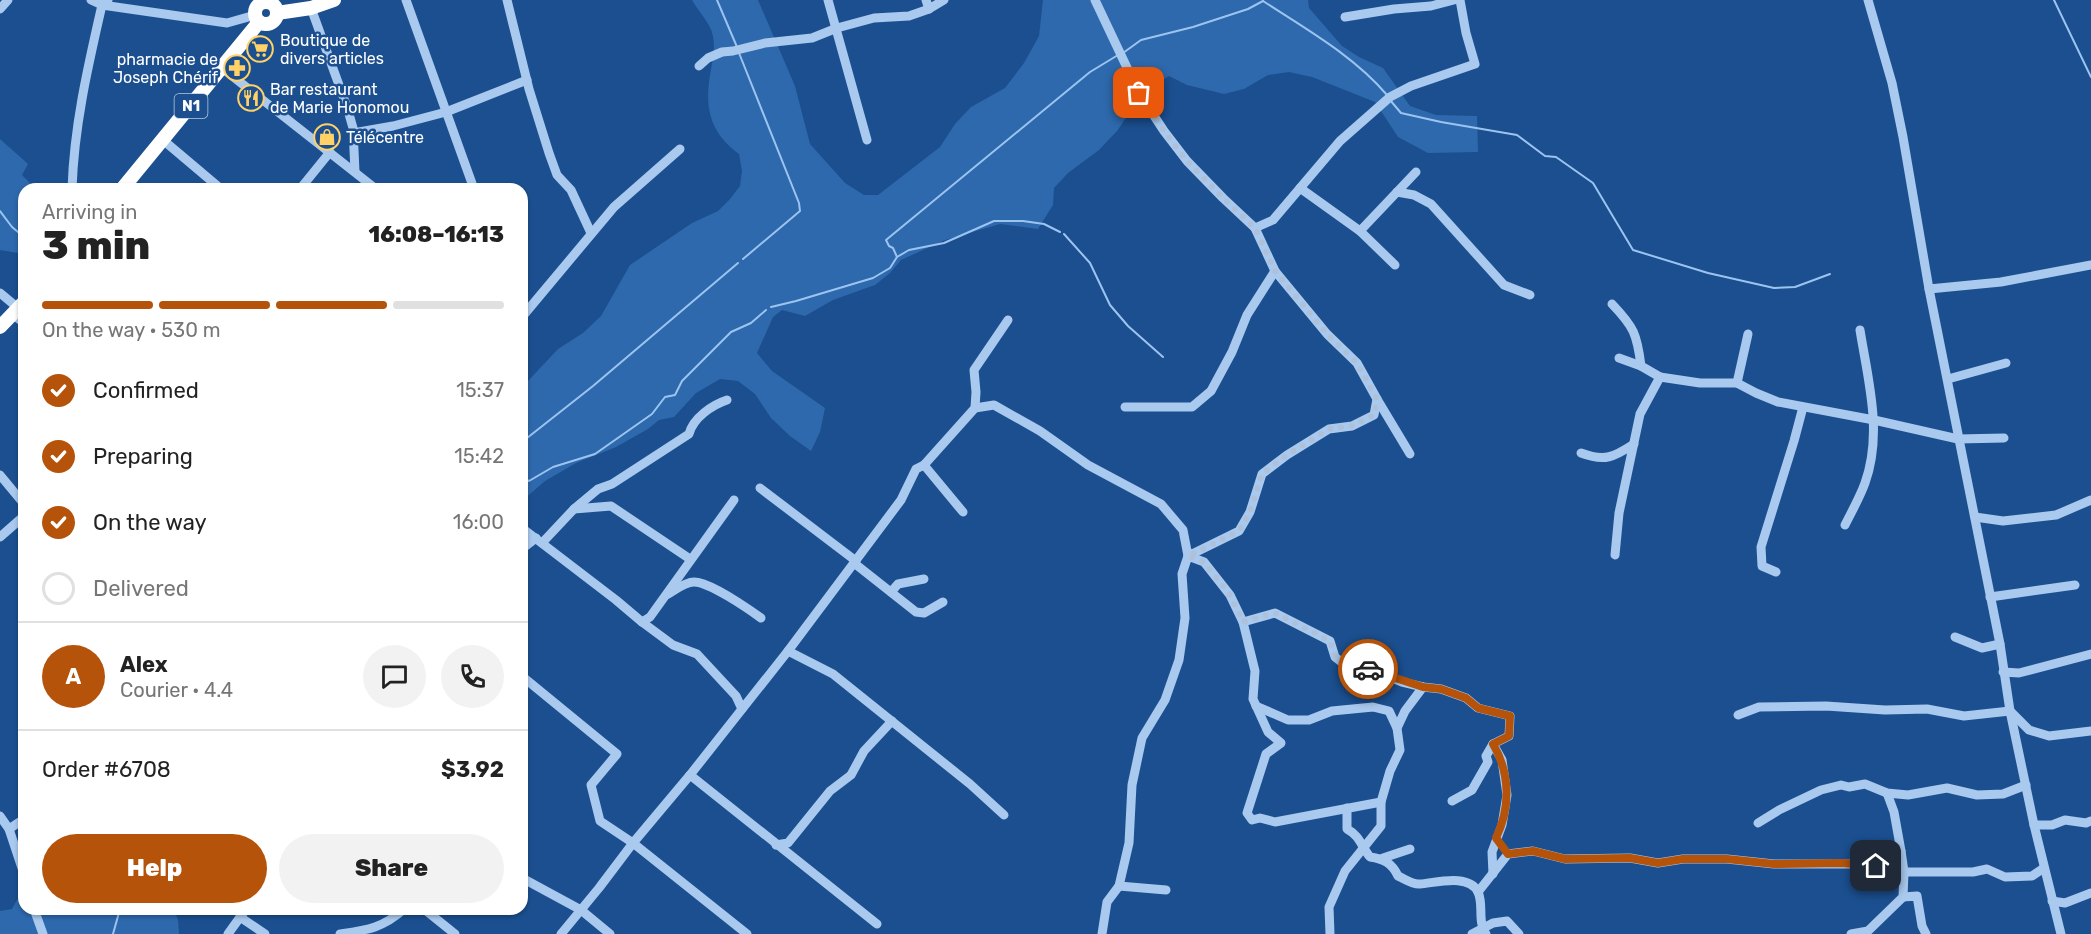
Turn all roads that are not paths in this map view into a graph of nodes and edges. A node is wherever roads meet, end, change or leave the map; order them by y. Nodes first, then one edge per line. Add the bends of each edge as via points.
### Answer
1 (8, 0) edge
2 (91, 0) edge
3 (334, 0) edge
4 (406, 0) edge
5 (507, 0) edge
6 (828, 0) edge
7 (944, 0) edge
8 (1095, 0) edge
9 (1454, 0) edge
10 (1460, 0) edge
11 (1868, 0) edge
12 (265, 1) edge
13 (105, 2) edge
14 (928, 5) edge
15 (311, 8) junction
16 (0, 9) edge
17 (277, 13) junction
18 (1345, 17) dead end
19 (257, 18) junction
20 (837, 28) junction
21 (699, 66) dead end
22 (222, 68) junction
23 (527, 80) junction
24 (446, 112) junction
25 (353, 133) junction
26 (163, 140) junction
27 (867, 140) dead end
28 (680, 149) dead end
29 (330, 152) junction
30 (355, 172) junction
31 (1416, 172) dead end
32 (72, 183) edge
33 (127, 183) edge
34 (214, 183) edge
35 (305, 183) edge
36 (369, 183) edge
37 (472, 183) edge
38 (1300, 188) junction
39 (1397, 192) junction
40 (1255, 228) junction
41 (1360, 231) junction
42 (591, 233) junction
43 (1395, 265) dead end
44 (2091, 265) edge
45 (1275, 271) junction
46 (1929, 289) junction
47 (0, 293) edge
48 (1530, 295) dead end
49 (528, 302) edge
50 (1612, 304) dead end
51 (18, 308) edge
52 (1008, 320) dead end
53 (0, 327) edge
54 (1860, 330) dead end
55 (1748, 334) dead end
56 (1619, 358) dead end
57 (2006, 363) dead end
58 (1641, 366) junction
59 (1660, 377) junction
60 (1948, 379) junction
61 (1737, 383) junction
62 (1377, 399) junction
63 (727, 400) dead end
64 (1125, 407) dead end
65 (1803, 407) junction
66 (975, 408) junction
67 (1874, 420) junction
68 (2004, 438) dead end
69 (1958, 439) junction
70 (1634, 444) junction
71 (1581, 453) dead end
72 (1410, 454) dead end
73 (924, 465) junction
74 (0, 475) edge
75 (760, 488) dead end
76 (18, 497) edge
77 (734, 500) dead end
78 (2091, 500) edge
79 (574, 508) junction
80 (963, 512) dead end
81 (1975, 517) junction
82 (18, 522) edge
83 (1845, 525) dead end
84 (528, 532) edge
85 (0, 537) edge
86 (539, 540) junction
87 (528, 546) edge
88 (1615, 555) dead end
89 (1188, 556) junction
90 (690, 559) junction
91 (855, 562) junction
92 (1776, 572) dead end
93 (924, 579) dead end
94 (2075, 585) dead end
95 (891, 592) junction
96 (666, 595) junction
97 (1990, 597) junction
98 (943, 602) dead end
99 (761, 618) dead end
100 (642, 622) junction
101 (1243, 622) junction
102 (1955, 637) dead end
103 (2000, 645) junction
104 (788, 651) junction
105 (2091, 654) edge
106 (2003, 672) junction
107 (528, 680) edge
108 (1423, 687) junction
109 (1256, 706) junction
110 (742, 709) junction
111 (2010, 711) junction
112 (1738, 715) dead end
113 (892, 721) junction
114 (1398, 728) junction
115 (2091, 731) edge
116 (1268, 732) junction
117 (1493, 744) junction
118 (1266, 754) junction
119 (1502, 760) junction
120 (1488, 762) junction
121 (690, 776) junction
122 (2026, 785) junction
123 (1887, 793) junction
124 (1908, 795) junction
125 (1452, 801) dead end
126 (1382, 802) junction
127 (1347, 808) junction
128 (1894, 812) junction
129 (1004, 815) dead end
130 (0, 816) edge
131 (2091, 821) edge
132 (18, 823) edge
133 (1758, 823) dead end
134 (2034, 825) junction
135 (9, 829) junction
136 (1496, 838) junction
137 (633, 843) junction
138 (776, 844) junction
139 (1363, 849) junction
140 (1410, 849) dead end
141 (1902, 851) junction
142 (1508, 854) junction
143 (18, 856) edge
144 (1383, 858) junction
145 (1890, 864) junction
146 (2044, 868) junction
147 (1904, 872) junction
148 (1493, 874) junction
149 (528, 881) edge
150 (1119, 886) junction
151 (1166, 890) dead end
152 (1478, 892) junction
153 (2091, 893) edge
154 (1903, 897) junction
155 (2052, 901) junction
156 (581, 910) junction
157 (36, 915) edge
158 (242, 915) edge
159 (397, 915) edge
160 (432, 915) edge
161 (240, 918) junction
162 (877, 924) dead end
163 (1484, 931) edge
164 (43, 934) edge
165 (228, 934) edge
166 (265, 934) edge
167 (340, 934) edge
168 (455, 934) edge
169 (561, 934) edge
170 (610, 934) edge
171 (747, 934) edge
172 (1102, 934) edge
173 (1330, 934) edge
174 (1472, 934) edge
175 (1519, 934) edge
176 (1851, 934) edge
177 (1926, 934) edge
178 (2061, 934) edge

1 - 16 street
2 - 13 street
3 - 15 highway
4 - 24 street
5 - 23 street
6 - 20 street
7 - 14 street
8 - 40 street via 1139,93 1164,131 1187,161
9 - 18 street
10 - 38 street via 1475,64 1390,97 1340,141
11 - 46 street via 1892,82
12 - 17 highway via 276,7
12 - 19 highway via 259,4
13 - 19 street via 227,23
13 - 32 street via 77,125
14 - 20 street via 909,16 874,18
15 - 17 highway
15 - 25 street
17 - 19 highway via 274,21 267,24
19 - 22 highway, N1
20 - 21 street via 812,38 722,52
20 - 27 street
22 - 26 highway, N1
22 - 29 street
23 - 24 street
23 - 42 street via 557,175 571,190
24 - 25 street
24 - 37 street
25 - 30 street
26 - 33 highway, N1
26 - 34 street
28 - 42 street via 614,207
29 - 30 street
29 - 35 street
30 - 36 street
31 - 39 street
38 - 40 street via 1273,220
38 - 41 street
39 - 41 street
39 - 48 street via 1431,204 1504,285
40 - 45 street
41 - 43 street
42 - 49 street
44 - 46 street via 2001,282
45 - 62 street via 1327,334 1357,363
45 - 64 street via 1247,315 1211,391 1192,407
46 - 60 street
47 - 51 street
50 - 58 street via 1637,337
51 - 53 highway
52 - 66 street via 974,370
54 - 67 street
55 - 61 street
56 - 58 street
57 - 60 street
58 - 59 street
59 - 61 street
59 - 70 street via 1640,414
60 - 69 street
61 - 65 street via 1767,398
62 - 72 street
62 - 89 street via 1374,415 1352,426 1329,429 1262,474 1250,512 1239,531
63 - 79 street via 714,404 688,434
65 - 67 street
65 - 92 street via 1761,547 1762,566
66 - 73 street
66 - 89 street via 994,405 1088,465 1161,504 1183,530
67 - 69 street
67 - 83 street via 1865,482
68 - 69 street
69 - 81 street
70 - 71 street via 1606,458
70 - 88 street via 1619,513
73 - 80 street
73 - 91 street via 916,469 901,500
74 - 76 street
75 - 91 street
77 - 90 street
78 - 81 street via 2056,515 2002,521
79 - 86 street
79 - 90 street via 611,506
81 - 97 street
82 - 85 street
84 - 86 street
86 - 87 street
86 - 100 street
89 - 101 street via 1204,562 1230,595
89 - 150 street via 1182,574 1185,618 1179,660 1165,700 1142,738 1132,784 1129,843
90 - 96 street
91 - 95 street
91 - 104 street
93 - 95 street via 898,584
94 - 97 street
95 - 98 street via 916,612 924,613
96 - 99 street via 691,582 700,583
96 - 100 street
97 - 103 street
100 - 110 street via 673,645 697,654 736,696
101 - 108 street via 1275,613 1330,641 1335,657 1349,668 1364,667
101 - 109 street via 1255,671
102 - 103 street via 1982,648
103 - 106 street
104 - 110 street
104 - 113 street via 833,674
105 - 106 street via 2019,674
106 - 111 street
107 - 137 street via 617,754 591,785 600,821
108 - 114 street
108 - 117 street via 1441,689 1466,698 1478,708 1510,716 1509,736
109 - 114 street via 1288,720 1309,720 1332,711 1373,707 1389,711
109 - 116 street
110 - 121 street
111 - 112 street via 1964,716 1927,709 1826,706 1759,708
111 - 115 street via 2029,730 2049,736
111 - 122 street
113 - 129 street
113 - 138 street via 864,751 851,775 830,791 788,843
114 - 126 street via 1400,750
116 - 118 street
116 - 118 street via 1281,742
117 - 119 street
117 - 120 street via 1486,756
118 - 127 street via 1247,813 1252,820 1275,822
119 - 120 street
119 - 136 street via 1507,795
120 - 125 street via 1472,790
121 - 137 street
121 - 138 street
122 - 124 street via 2003,794 1977,795 1947,788
122 - 134 street
123 - 124 street
123 - 128 street
123 - 133 street via 1865,784 1821,789
124 - 128 street
126 - 127 street
126 - 139 street via 1381,826
127 - 139 street via 1347,829 1356,834
128 - 141 street
130 - 135 street
131 - 134 street
132 - 135 street
134 - 146 street
135 - 143 street
136 - 142 street
136 - 148 street
137 - 156 street
137 - 171 street
138 - 162 street
139 - 144 street via 1370,857
139 - 173 street via 1345,871 1329,907
140 - 144 street
141 - 145 street
141 - 147 street
142 - 145 street via 1533,851 1565,859 1630,858 1658,863 1727,859 1774,864
142 - 148 street
144 - 152 street via 1398,876 1418,885 1455,880
145 - 147 street
146 - 147 street via 2020,878 2005,878 1987,869
146 - 155 street
147 - 154 street
148 - 152 street
149 - 156 street
150 - 151 street
150 - 172 street via 1107,902
152 - 163 street
153 - 155 street via 2064,903
154 - 176 street via 1868,931
154 - 177 street via 1917,896
155 - 178 street
156 - 169 street
156 - 170 street
157 - 164 street
158 - 161 street
159 - 167 street via 371,930
160 - 168 street
161 - 165 street
161 - 166 street
163 - 174 street
163 - 175 street via 1493,923 1508,921

